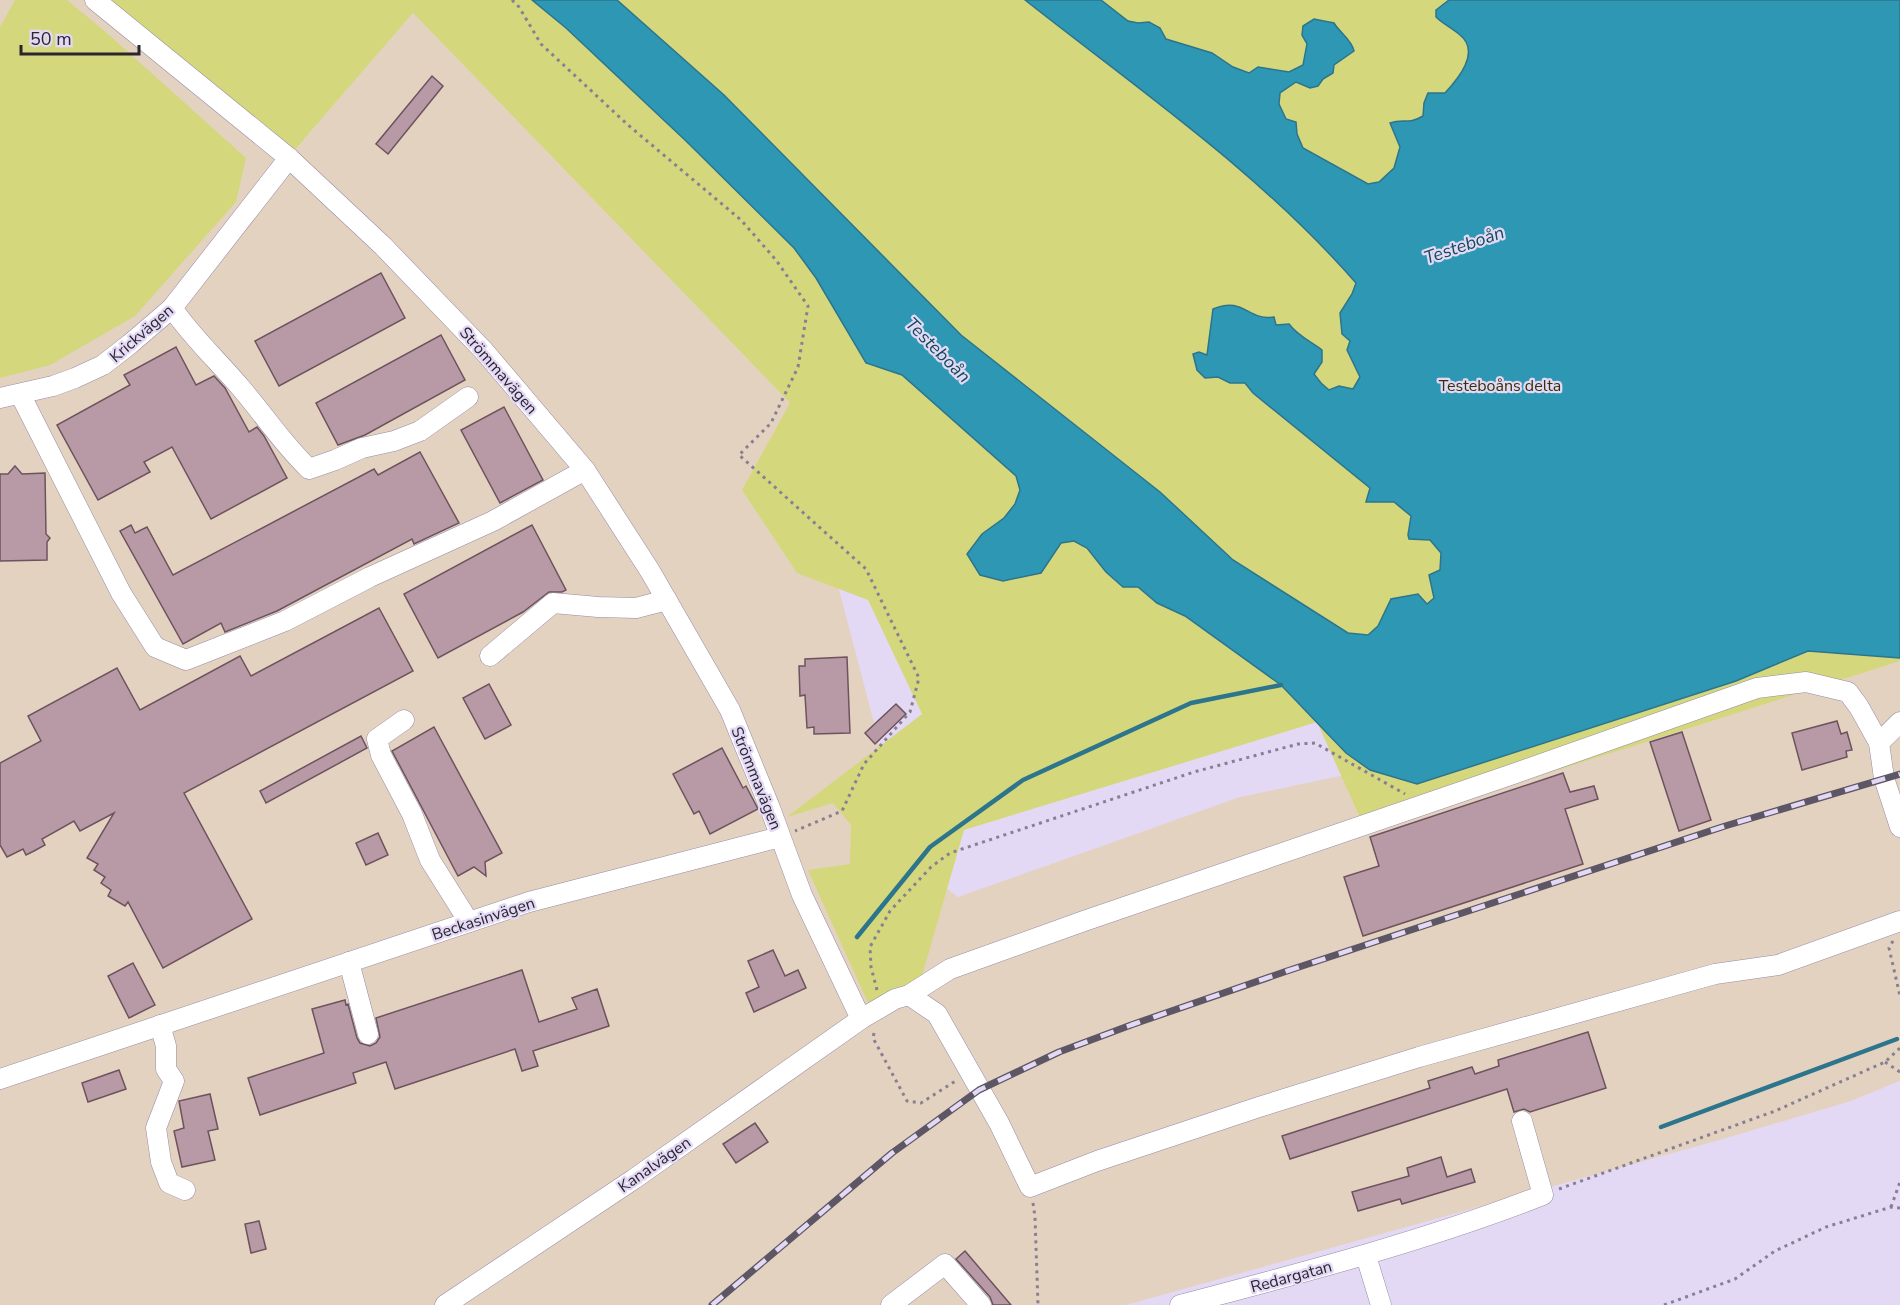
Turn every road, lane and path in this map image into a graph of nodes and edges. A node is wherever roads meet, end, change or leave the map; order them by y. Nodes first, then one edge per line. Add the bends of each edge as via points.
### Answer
1 (95, 0) edge
2 (512, 0) edge
3 (289, 158) junction
4 (172, 308) junction
5 (20, 394) junction
6 (468, 397) dead end
7 (0, 398) edge
8 (585, 470) junction
9 (667, 600) junction
10 (490, 656) dead end
11 (404, 720) dead end
12 (1900, 722) edge
13 (1879, 743) junction
14 (1425, 804) junction
15 (1900, 827) edge
16 (780, 837) junction
17 (469, 922) junction
18 (1897, 930) edge
19 (350, 962) junction
20 (909, 995) junction
21 (1900, 996) edge
22 (869, 1014) junction
23 (160, 1025) junction
24 (368, 1034) dead end
25 (1900, 1048) edge
26 (1885, 1062) junction
27 (1900, 1072) edge
28 (969, 1073) junction
29 (0, 1079) edge
30 (1522, 1121) dead end
31 (1900, 1182) edge
32 (1030, 1186) junction
33 (185, 1190) dead end
34 (1543, 1195) junction
35 (1891, 1207) junction
36 (1900, 1208) edge
37 (1366, 1256) junction
38 (445, 1305) edge
39 (891, 1305) edge
40 (981, 1305) edge
41 (1038, 1305) edge
42 (1180, 1305) edge
43 (1381, 1305) edge
44 (1664, 1305) edge

1 - 3 street, Strömmavägen
2 - 16 path via 541,44 741,220 776,260 808,306 798,367 771,423 740,455 866,570 919,678 910,712 864,764 842,811
3 - 4 street, Krickvägen
3 - 8 street, Strömmavägen via 383,246 476,343
4 - 5 street, Krickvägen via 103,365 53,386
4 - 6 street via 309,469 420,431
5 - 7 street, Krickvägen
5 - 8 street via 94,541 155,647 186,660 285,621 493,521
8 - 9 street, Strömmavägen
9 - 10 street via 636,608 553,603
9 - 16 street, Strömmavägen via 730,710
11 - 17 street via 377,740 381,755 412,814 430,860
12 - 13 street
13 - 14 street, Kanalvägen via 1848,692 1806,682 1757,688
13 - 15 street via 1884,778
14 - 20 street, Kanalvägen via 950,969
14 - 22 path via 1315,743 1298,744 1194,772 950,853 931,867 891,911 870,947 878,994
16 - 17 street, Beckasinvägen via 529,902
16 - 22 street via 802,896
17 - 19 street, Beckasinvägen
18 - 21 path via 1889,948
18 - 32 street via 1778,965 1715,974 1419,1057
19 - 23 street, Beckasinvägen
19 - 24 street
20 - 22 street, Kanalvägen
20 - 28 street via 937,1014
22 - 28 path via 873,1038 907,1101 921,1103
22 - 38 street, Kanalvägen via 634,1179
23 - 29 street, Beckasinvägen
23 - 33 street via 166,1046 166,1069 174,1081 156,1128 161,1162 169,1183
25 - 26 path
26 - 27 path
26 - 34 path via 1775,1111
28 - 32 street
30 - 34 street
31 - 35 path
32 - 41 path
34 - 37 street, Redargatan
35 - 36 path
35 - 44 path via 1826,1227 1775,1251 1734,1279
37 - 42 street, Redargatan
37 - 43 street
39 - 40 street via 945,1264

